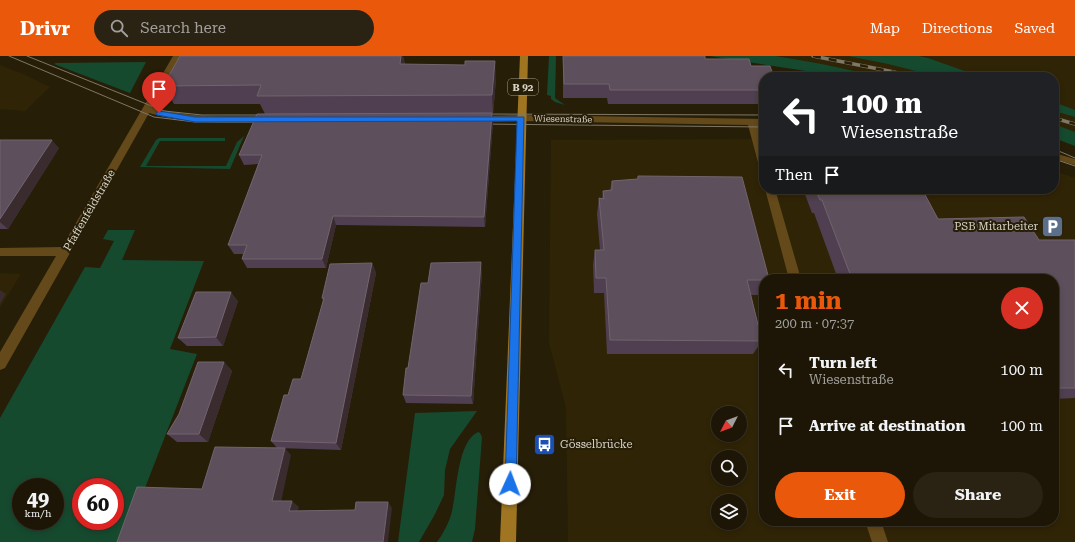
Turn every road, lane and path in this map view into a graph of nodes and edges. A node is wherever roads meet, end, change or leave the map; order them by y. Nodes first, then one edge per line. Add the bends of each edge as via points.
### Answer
1 (177, 56) edge
2 (524, 56) edge
3 (148, 109) junction
4 (521, 118) junction
5 (280, 119) edge
6 (466, 119) edge
7 (752, 122) junction
8 (759, 122) edge
9 (759, 148) edge
10 (1059, 157) edge
11 (1075, 162) edge
12 (771, 194) edge
13 (65, 251) junction
14 (0, 252) edge
15 (794, 274) edge
16 (0, 364) edge
17 (875, 526) edge
18 (508, 542) edge
19 (880, 542) edge

1 - 3 street, Pfaffenfeldstraße
2 - 4 main road, B 92
3 - 5 street via 172,117 195,119
3 - 13 street, Pfaffenfeldstraße
4 - 6 street, Wiesenstraße
4 - 7 street, Wiesenstraße
4 - 18 main road, B 92
7 - 8 street, Wiesenstraße
7 - 9 street
10 - 11 street
12 - 15 street
13 - 14 street
13 - 16 street, Pfaffenfeldstraße
17 - 19 street

